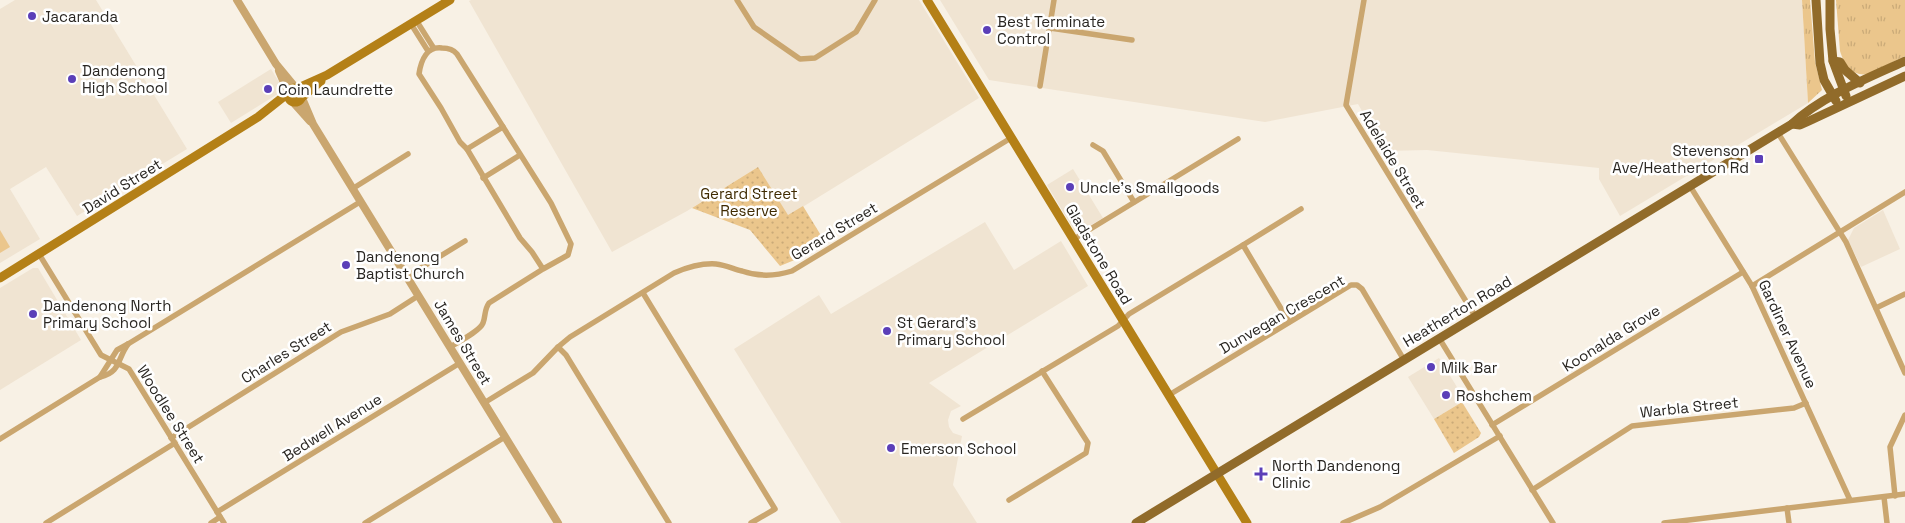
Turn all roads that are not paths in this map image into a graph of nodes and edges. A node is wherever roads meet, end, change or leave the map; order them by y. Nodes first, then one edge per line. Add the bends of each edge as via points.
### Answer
1 (237, 0) edge
2 (450, 0) edge
3 (737, 0) edge
4 (875, 0) edge
5 (927, 0) edge
6 (1054, 0) edge
7 (1364, 0) edge
8 (1816, 0) edge
9 (1830, 0) edge
10 (414, 22) junction
11 (1050, 28) junction
12 (1132, 40) dead end
13 (430, 49) junction
14 (1833, 61) junction
15 (1905, 61) edge
16 (1905, 76) edge
17 (1860, 83) junction
18 (1040, 86) dead end
19 (1844, 91) junction
20 (295, 95) junction
21 (1834, 96) junction
22 (1849, 104) junction
23 (1839, 108) junction
24 (1792, 124) junction
25 (503, 127) junction
26 (1778, 133) junction
27 (1011, 138) junction
28 (1238, 139) dead end
29 (1093, 145) dead end
30 (467, 149) junction
31 (408, 154) dead end
32 (520, 156) junction
33 (484, 178) junction
34 (1690, 186) junction
35 (352, 189) junction
36 (1905, 192) edge
37 (360, 202) junction
38 (1134, 202) junction
39 (1301, 209) dead end
40 (1840, 232) junction
41 (1074, 238) junction
42 (465, 241) dead end
43 (1242, 245) junction
44 (39, 254) junction
45 (542, 269) junction
46 (1743, 272) junction
47 (406, 277) junction
48 (0, 278) edge
49 (1752, 286) junction
50 (643, 293) junction
51 (1905, 294) edge
52 (418, 296) junction
53 (1876, 308) junction
54 (1475, 316) junction
55 (1123, 320) junction
56 (1289, 322) junction
57 (1439, 338) junction
58 (128, 344) junction
59 (558, 347) junction
60 (450, 348) junction
61 (110, 360) junction
62 (1404, 360) junction
63 (120, 363) junction
64 (460, 363) junction
65 (1042, 371) junction
66 (1905, 373) edge
67 (100, 378) junction
68 (1169, 395) junction
69 (484, 403) junction
70 (1806, 403) junction
71 (1905, 415) edge
72 (963, 419) dead end
73 (1492, 425) junction
74 (1500, 436) junction
75 (0, 438) edge
76 (505, 438) junction
77 (173, 441) junction
78 (1217, 473) junction
79 (1532, 490) junction
80 (1905, 494) edge
81 (1895, 496) junction
82 (1884, 497) junction
83 (1009, 500) dead end
84 (1850, 500) junction
85 (1787, 508) junction
86 (220, 518) edge
87 (1691, 521) edge
88 (46, 523) edge
89 (211, 523) edge
90 (365, 523) edge
91 (558, 523) edge
92 (669, 523) edge
93 (751, 523) edge
94 (1136, 523) edge
95 (1247, 523) edge
96 (1344, 523) edge
97 (1553, 523) edge
98 (1664, 523) edge
99 (1789, 523) edge
100 (1887, 523) edge

1 - 20 street, James Street
2 - 10 main road, David Street
3 - 4 street via 754,27 800,58 815,58 856,32
5 - 27 main road, Gladstone Road
6 - 11 street
7 - 54 street, Adelaide Street via 1346,105
8 - 21 main road via 1820,63 1824,80
9 - 14 main road
10 - 13 street
10 - 20 main road, David Street
11 - 12 street
11 - 18 street
13 - 25 street via 446,48 456,52
13 - 30 street via 419,74
14 - 17 main road via 1840,62
14 - 19 main road
15 - 17 main road, Heatherton Road
16 - 22 main road, Heatherton Road
17 - 19 main road, Heatherton Road
19 - 21 main road, Heatherton Road
19 - 22 main road
20 - 35 street, James Street
20 - 44 main road, David Street
21 - 23 main road
21 - 24 main road, Heatherton Road
22 - 23 main road, Heatherton Road
23 - 24 main road, Heatherton Road via 1800,124
24 - 26 main road, Heatherton Road
25 - 30 street
25 - 32 street
26 - 34 main road, Heatherton Road
26 - 40 street
27 - 41 main road, Gladstone Road
27 - 50 street, Gerard Street via 792,271 762,275 719,265 699,265 674,273
28 - 38 street
29 - 38 street via 1103,151
30 - 33 street
31 - 35 street
32 - 33 street
32 - 45 street via 551,203 571,244 568,255
33 - 45 street
34 - 46 street, Gardiner Avenue
34 - 54 main road, Heatherton Road
35 - 37 street, James Street
36 - 40 street
37 - 47 street, James Street
37 - 58 street
38 - 41 street
39 - 43 street
40 - 49 street
40 - 53 street
41 - 55 main road, Gladstone Road
42 - 47 street
43 - 55 street
43 - 56 street
44 - 48 main road, David Street
44 - 61 street, Woodlee Street via 101,355
45 - 60 street via 489,304 480,327
46 - 49 street, Gardiner Avenue
46 - 73 street, Koonalda Grove
47 - 52 street, James Street
49 - 70 street, Gardiner Avenue
50 - 59 street, Gerard Street
50 - 93 street via 775,509
51 - 53 street
52 - 60 street, James Street
52 - 77 street, Charles Street via 390,314 341,332
53 - 66 street
54 - 57 main road, Heatherton Road
55 - 65 street
55 - 68 main road, Gladstone Road
56 - 62 street, Dunvegan Crescent via 1348,286 1357,285
56 - 68 street, Dunvegan Crescent
57 - 62 main road, Heatherton Road
57 - 73 street
58 - 61 street via 119,348
58 - 63 street
59 - 69 street, Gerard Street via 533,374
59 - 92 street
60 - 64 street, James Street
61 - 63 street, Woodlee Street
61 - 67 street
62 - 78 main road, Heatherton Road
63 - 67 street
63 - 77 street, Woodlee Street via 129,368
64 - 69 street, James Street
64 - 86 street, Bedwell Avenue
65 - 72 street
65 - 83 street via 1088,443 1086,453
67 - 75 street
68 - 78 main road, Gladstone Road
69 - 76 street, James Street
70 - 79 street, Warbla Street via 1794,408 1632,426
70 - 84 street, Gardiner Avenue
71 - 81 street via 1890,448
73 - 74 street
74 - 79 street
74 - 96 street via 1380,507
76 - 90 street
76 - 91 street, James Street
77 - 86 street, Woodlee Street
77 - 88 street, Charles Street
78 - 94 main road, Heatherton Road
78 - 95 main road, Gladstone Road
79 - 97 street
80 - 81 street
81 - 82 street
82 - 84 street
82 - 100 street
84 - 85 street
85 - 87 street
85 - 99 street
86 - 89 street, Bedwell Avenue
87 - 98 street

